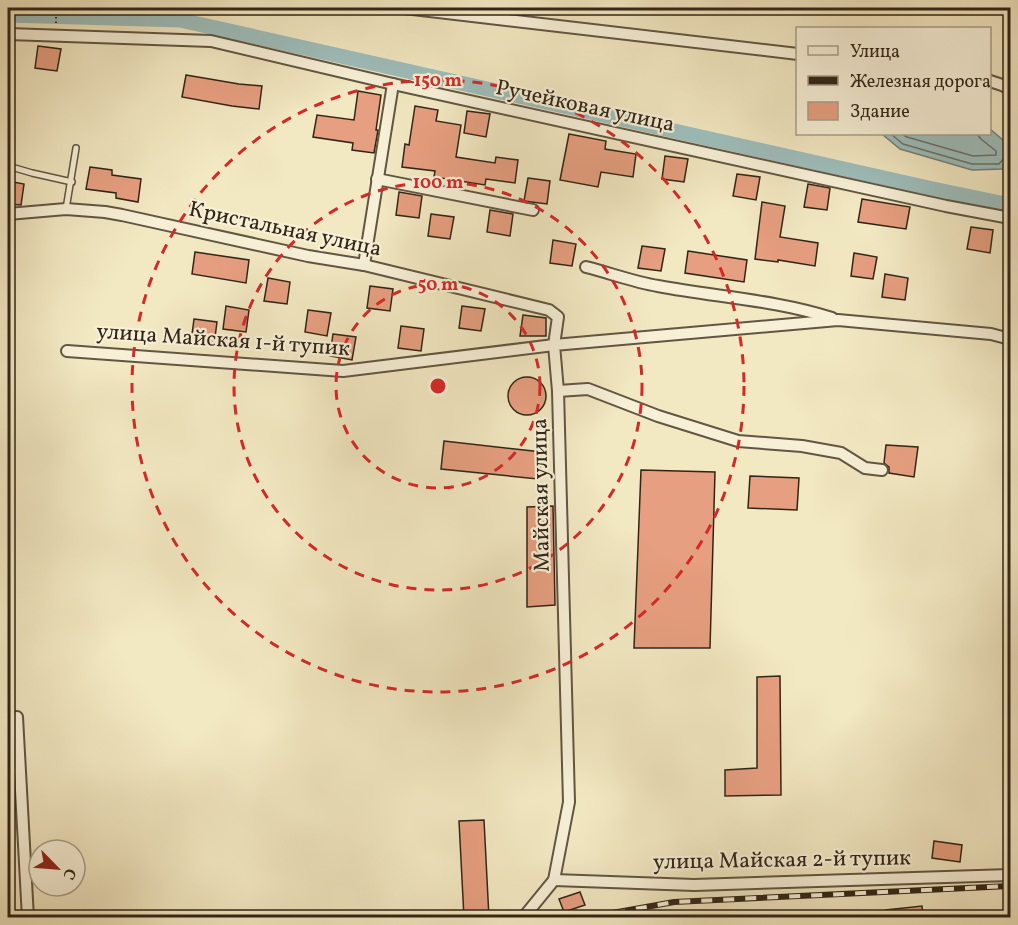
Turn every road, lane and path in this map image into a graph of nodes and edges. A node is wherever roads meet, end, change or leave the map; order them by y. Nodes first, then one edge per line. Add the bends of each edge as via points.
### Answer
1 (56, 8) edge
2 (404, 8) edge
3 (56, 21) dead end
4 (8, 34) edge
5 (796, 54) edge
6 (991, 81) edge
7 (393, 84) junction
8 (1011, 89) edge
9 (76, 148) dead end
10 (8, 166) edge
11 (377, 179) junction
12 (72, 182) junction
13 (66, 209) junction
14 (533, 210) dead end
15 (8, 214) edge
16 (1011, 218) edge
17 (364, 265) junction
18 (586, 267) dead end
19 (838, 320) junction
20 (1011, 339) edge
21 (554, 345) junction
22 (67, 351) dead end
23 (558, 391) junction
24 (882, 470) dead end
25 (17, 717) dead end
26 (1011, 875) edge
27 (554, 880) junction
28 (28, 918) edge
29 (523, 918) edge

1 - 3 path
2 - 5 street
4 - 7 street, Ручейковая улица via 211,41
6 - 8 street
7 - 11 street
7 - 16 street, Ручейковая улица
9 - 12 lane
10 - 12 lane
11 - 14 street
11 - 17 street
12 - 13 lane
13 - 15 street, Кристальная улица
13 - 17 street, Кристальная улица via 122,215
17 - 21 street, Кристальная улица via 549,310 558,317
18 - 19 street via 656,286 808,310
19 - 20 street
19 - 21 street
21 - 22 street, улица Майская 1-й тупик via 343,371
21 - 23 street, Майская улица
23 - 24 street via 588,389 738,441 841,453 865,468
23 - 27 street, Майская улица via 569,802
25 - 28 street
26 - 27 street, улица Майская 2-й тупик via 694,885
27 - 29 street, Майская улица

